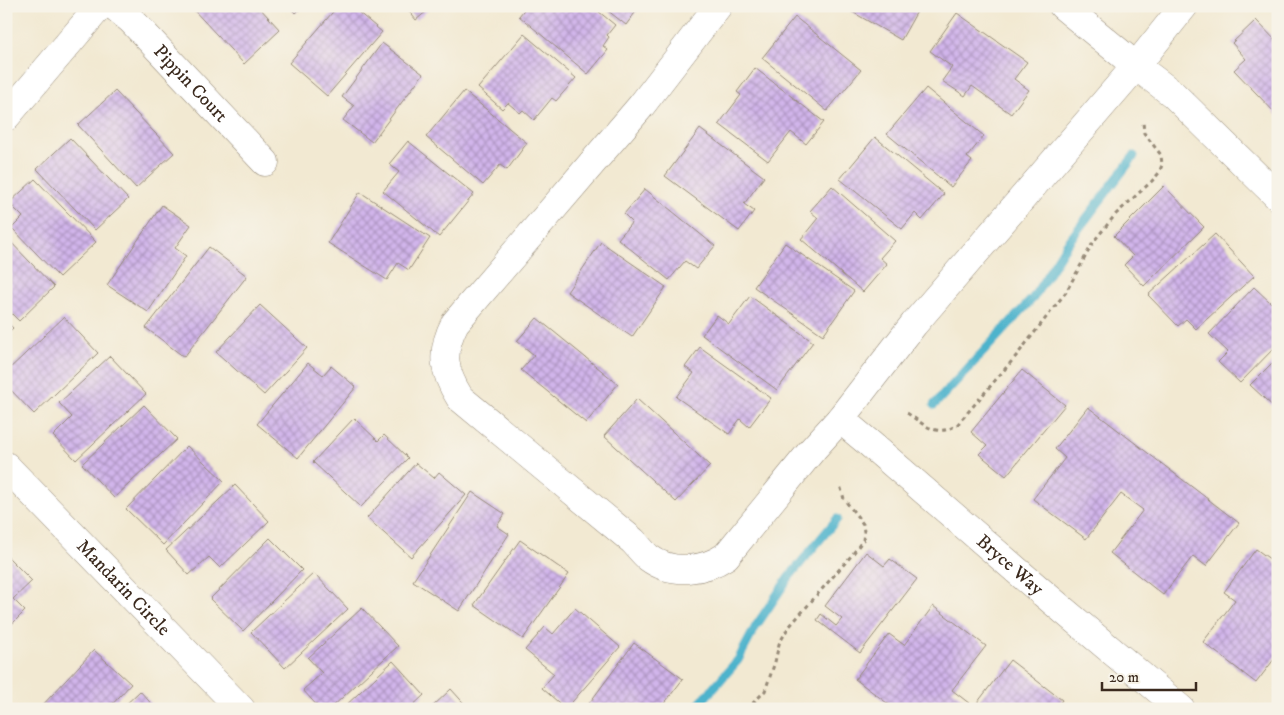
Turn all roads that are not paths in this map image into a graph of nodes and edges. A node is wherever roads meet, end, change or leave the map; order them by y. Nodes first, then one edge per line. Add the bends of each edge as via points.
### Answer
1 (100, 6) edge
2 (114, 6) edge
3 (718, 6) edge
4 (1063, 6) edge
5 (1184, 6) edge
6 (1136, 66) junction
7 (6, 117) edge
8 (265, 162) dead end
9 (1278, 197) edge
10 (840, 420) junction
11 (6, 466) edge
12 (242, 709) edge
13 (1182, 709) edge

1 - 7 street
2 - 8 street, Pippin Court
3 - 10 street via 641,106 455,323 447,344 446,367 460,398 626,535 649,558 676,568 706,566 726,556
4 - 6 street
5 - 6 street
6 - 9 street via 1173,94
6 - 10 street via 914,324
10 - 13 street, Bryce Way
11 - 12 street, Mandarin Circle

